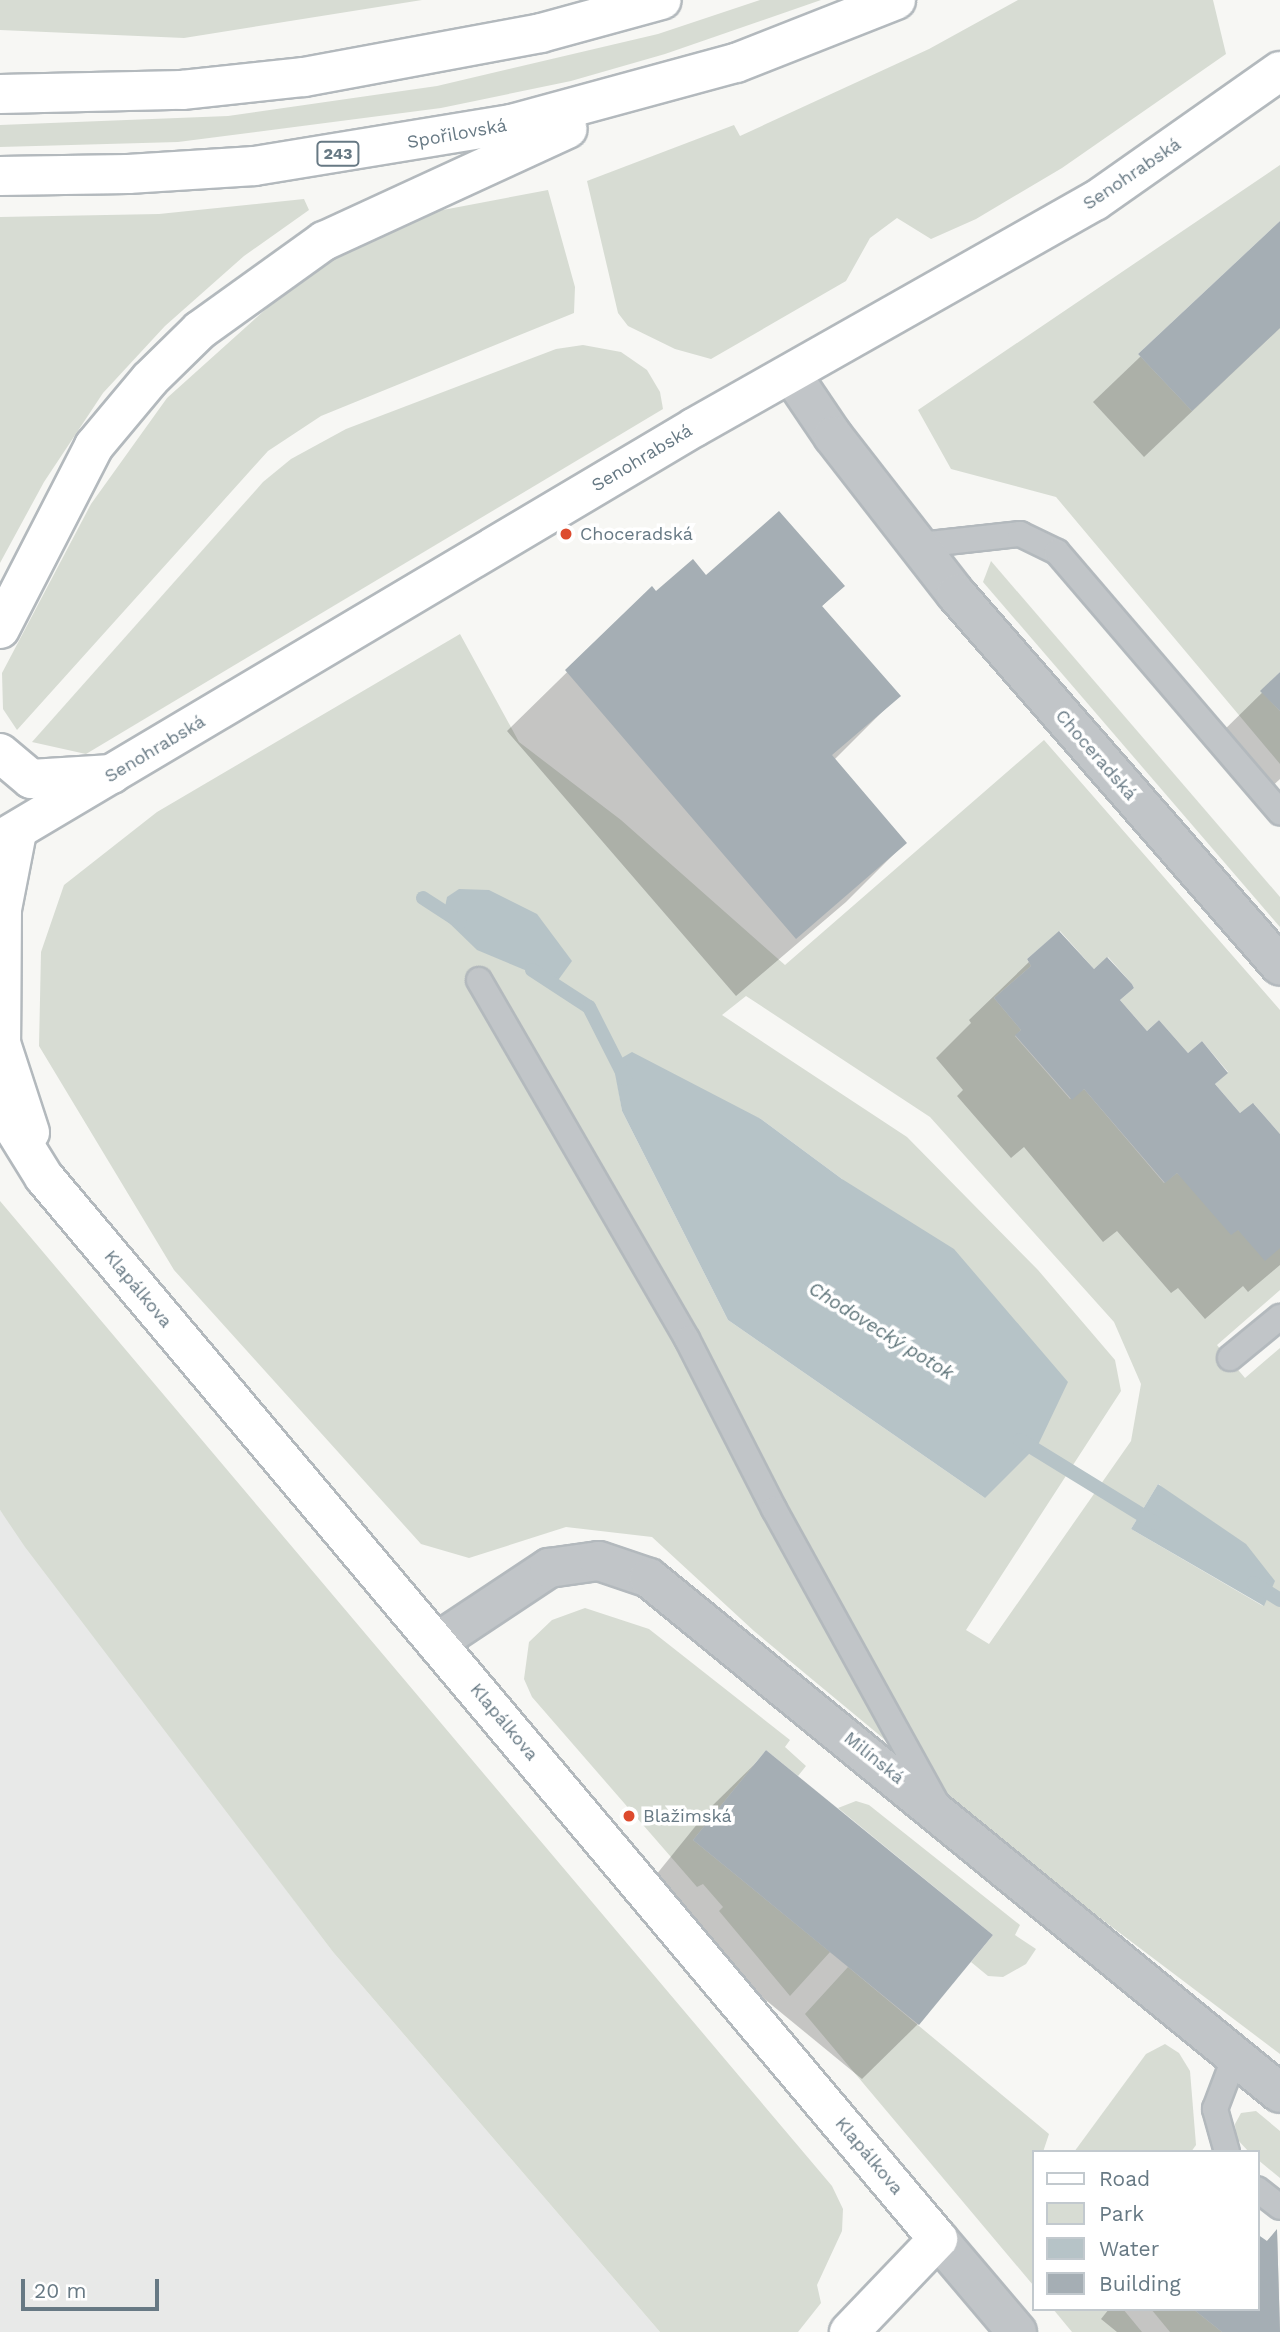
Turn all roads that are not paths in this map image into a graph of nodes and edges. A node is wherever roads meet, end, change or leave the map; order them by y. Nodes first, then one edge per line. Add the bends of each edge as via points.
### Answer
1 (662, 0) edge
2 (896, 0) edge
3 (1280, 71) edge
4 (670, 84) junction
5 (0, 94) edge
6 (0, 176) edge
7 (791, 374) junction
8 (920, 545) junction
9 (0, 629) edge
10 (0, 753) edge
11 (112, 774) junction
12 (1280, 812) edge
13 (8, 836) edge
14 (1280, 965) edge
15 (479, 980) dead end
16 (0, 1106) edge
17 (0, 1134) edge
18 (44, 1177) junction
19 (1280, 1317) edge
20 (1230, 1358) dead end
21 (436, 1643) junction
22 (941, 1812) junction
23 (1235, 2056) junction
24 (1280, 2093) edge
25 (1226, 2150) edge
26 (1259, 2191) edge
27 (1280, 2207) edge
28 (938, 2239) junction
29 (849, 2332) edge
30 (1017, 2332) edge

1 - 5 main road via 519,37 304,77 182,90
2 - 4 main road, Spořilovská / 243 via 803,39
3 - 7 main road, Senohrabská via 1095,201
4 - 6 main road, Spořilovská / 243 via 511,124 319,157 191,171
4 - 9 main road via 324,241 200,330 150,379 94,446
7 - 8 street, Choceradská via 833,436
7 - 11 main road, Senohrabská
8 - 12 lane via 1020,534 1056,552
8 - 14 street, Choceradská via 956,594
10 - 11 main road via 31,779
11 - 13 main road, Senohrabská
13 - 18 main road via 2,909 1,1043
15 - 22 lane via 687,1339 774,1509
16 - 18 main road, Klapálkova
17 - 18 main road
18 - 21 main road, Klapálkova
19 - 20 lane
21 - 22 street, Milínská via 550,1568 598,1561 649,1578
21 - 28 main road, Klapálkova
22 - 23 street, Milínská
23 - 24 street, Milínská
23 - 25 lane via 1215,2109
26 - 27 lane
28 - 29 main road
28 - 30 street, Klapálkova

